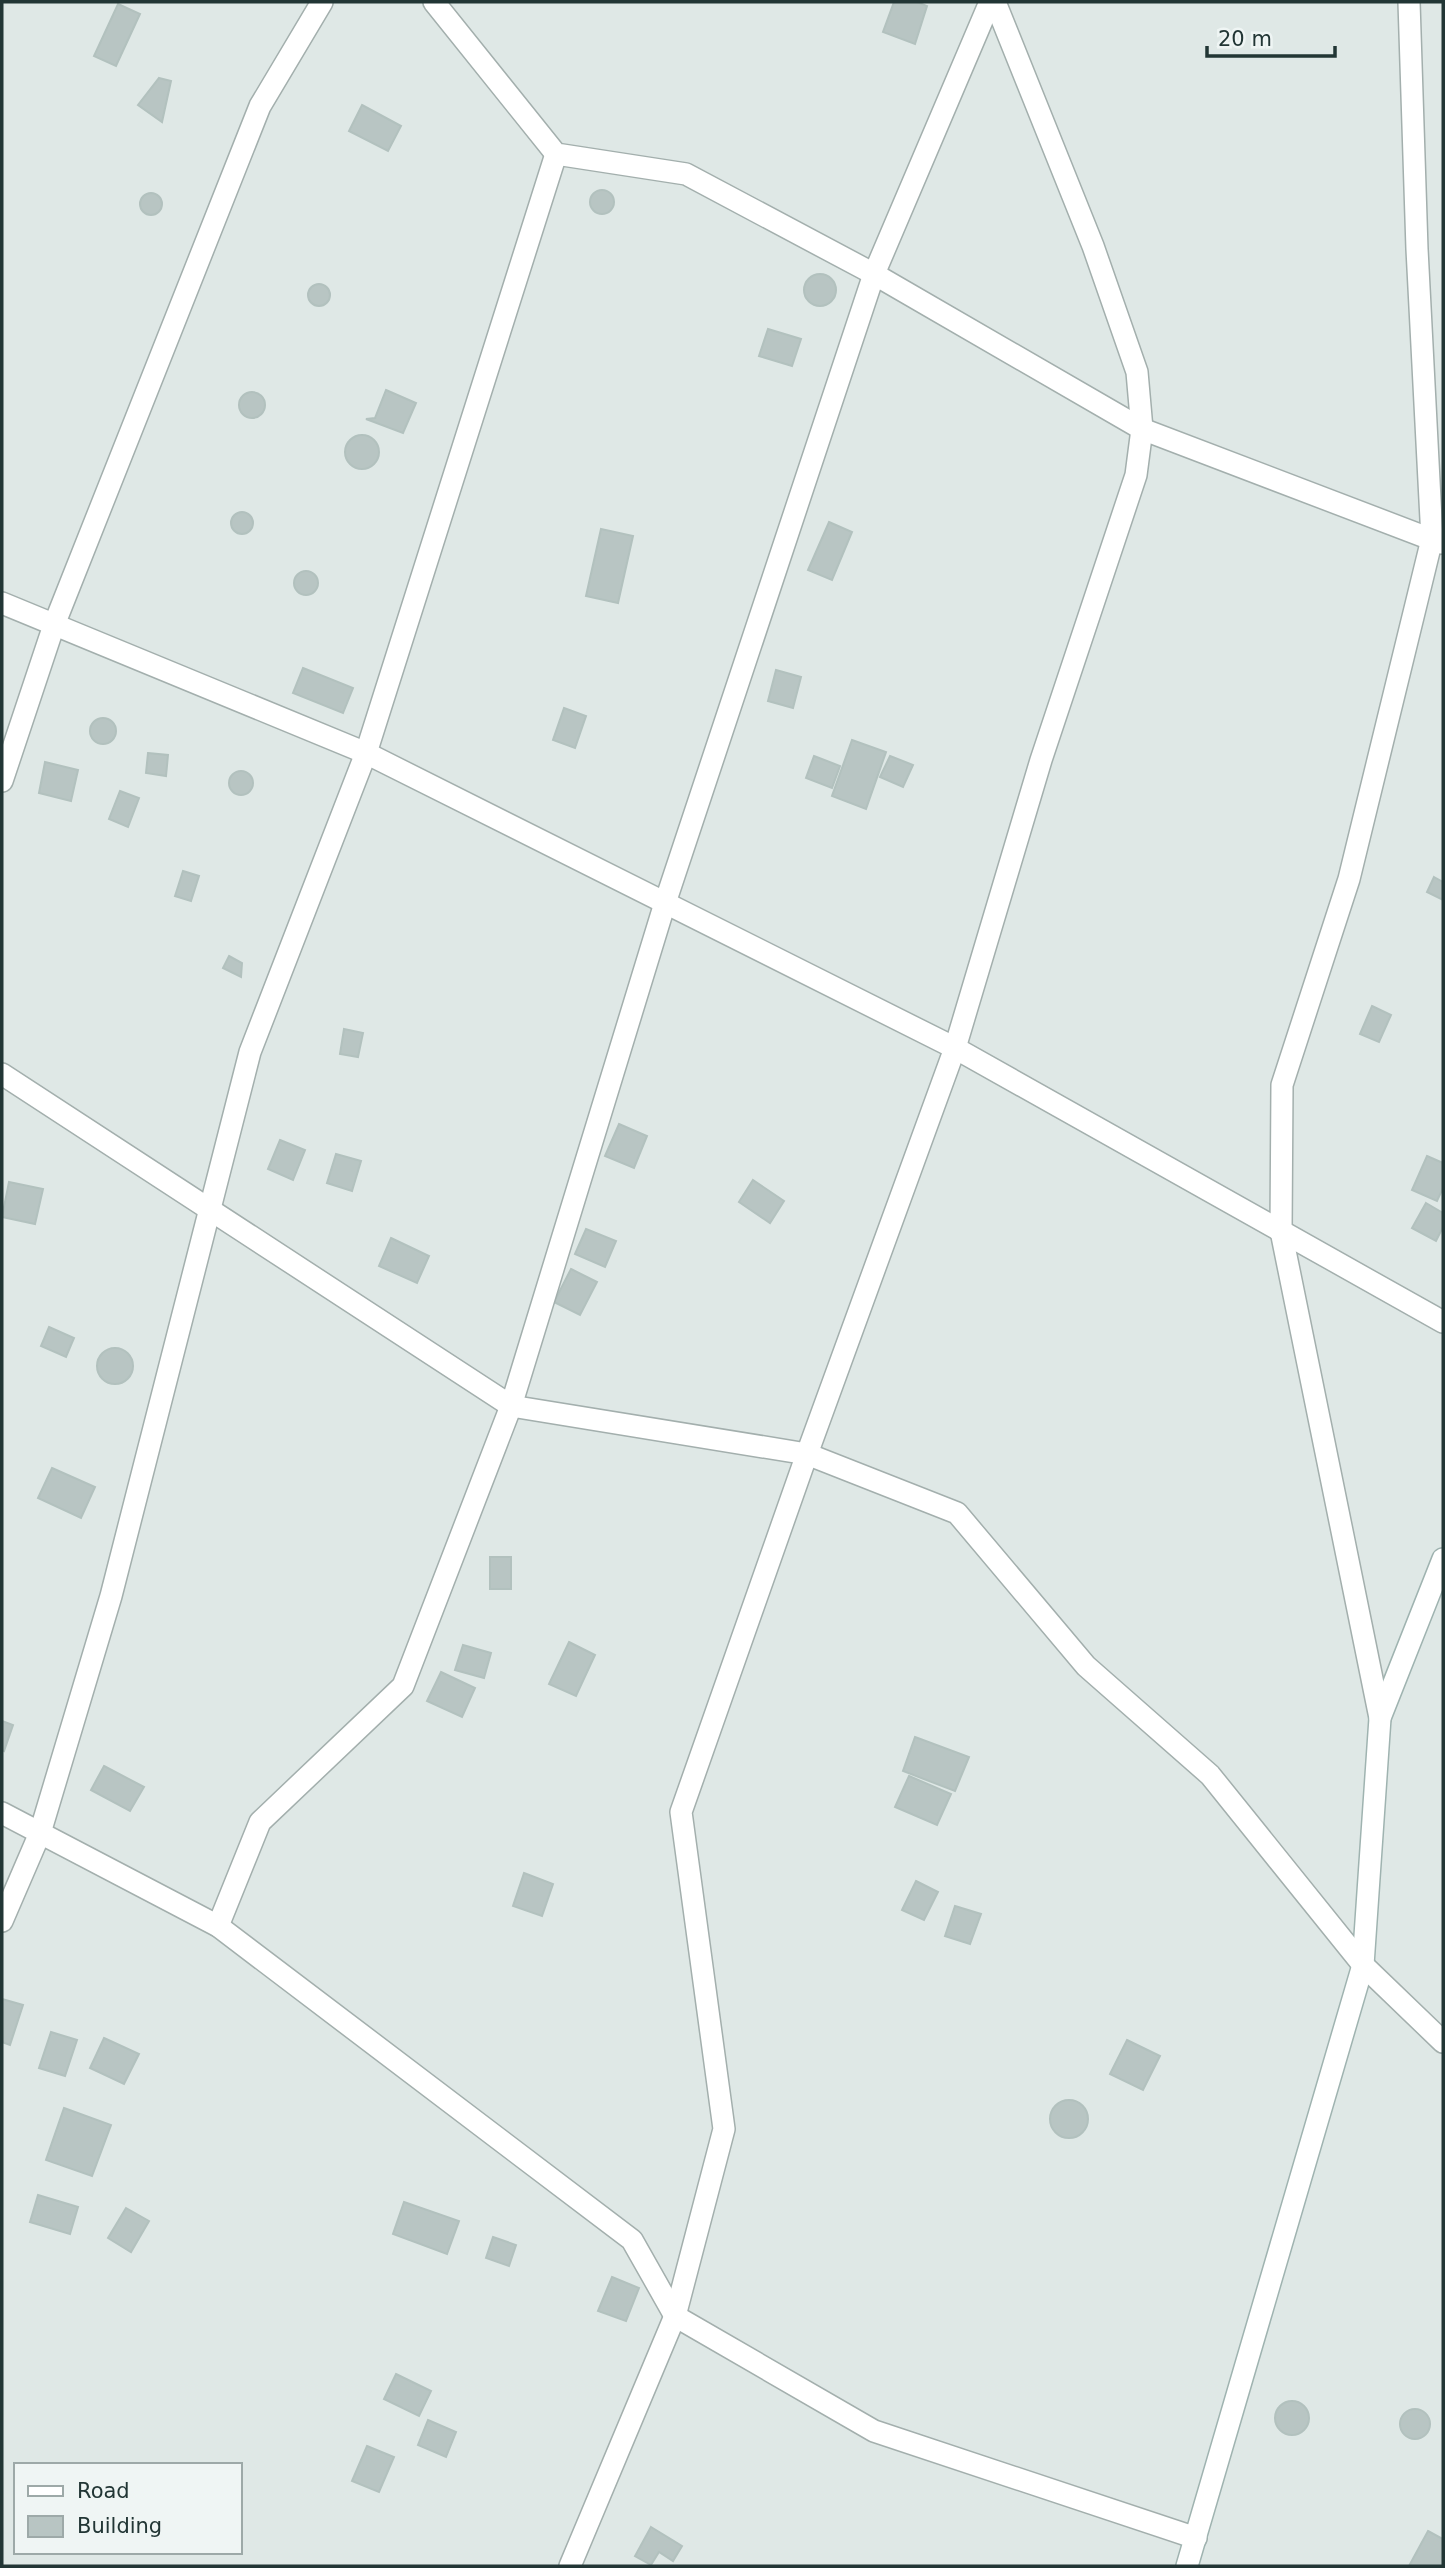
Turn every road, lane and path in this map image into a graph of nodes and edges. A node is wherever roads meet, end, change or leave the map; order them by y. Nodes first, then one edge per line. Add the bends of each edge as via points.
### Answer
1 (322, 2) edge
2 (434, 2) edge
3 (990, 2) edge
4 (995, 2) edge
5 (1409, 2) edge
6 (556, 154) junction
7 (874, 274) junction
8 (1142, 429) junction
9 (1438, 542) edge
10 (2, 603) edge
11 (54, 625) junction
12 (366, 753) junction
13 (2, 781) edge
14 (665, 903) junction
15 (955, 1048) junction
16 (2, 1074) edge
17 (209, 1210) junction
18 (1281, 1231) junction
19 (1443, 1322) edge
20 (511, 1406) junction
21 (807, 1454) junction
22 (1443, 1559) edge
23 (1380, 1718) junction
24 (2, 1813) edge
25 (40, 1833) junction
26 (2, 1921) edge
27 (218, 1926) junction
28 (1363, 1965) junction
29 (1443, 2042) edge
30 (675, 2316) junction
31 (1196, 2538) junction
32 (570, 2566) edge
33 (1187, 2566) edge

1 - 11 street via 260,106
2 - 6 street
3 - 7 street
4 - 8 street via 1093,246 1137,372
5 - 9 street via 1418,263
6 - 7 street via 687,174
6 - 12 street
7 - 8 street
7 - 14 street
8 - 9 street
8 - 15 street via 1136,475 1041,760
9 - 18 street via 1349,879 1282,1085
10 - 11 street
11 - 12 street
11 - 13 street
12 - 14 street
12 - 17 street via 250,1052
14 - 15 street
14 - 20 street
15 - 18 street
15 - 21 street
16 - 17 street
17 - 20 street
17 - 25 street via 111,1596
18 - 19 street
18 - 23 street
20 - 21 street
20 - 27 street via 403,1686 260,1822
21 - 28 street via 957,1513 1086,1666 1210,1775
21 - 30 street via 681,1812 724,2129
22 - 23 street
23 - 28 street
24 - 25 street
25 - 26 street
25 - 27 street
27 - 30 street via 632,2240
28 - 29 street
28 - 31 street
30 - 31 street via 874,2431
30 - 32 street
31 - 33 street

